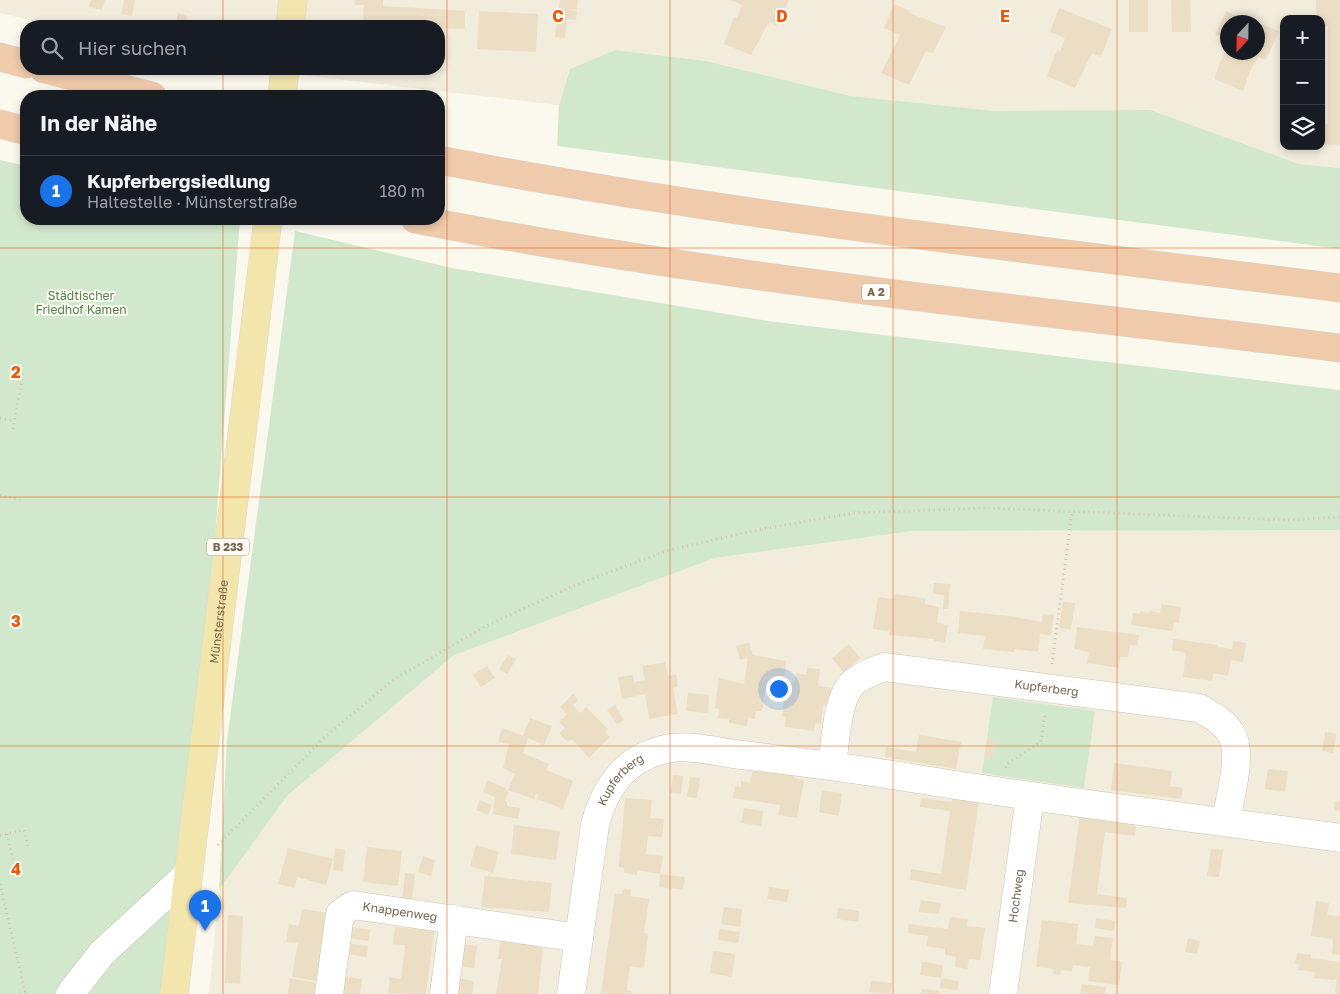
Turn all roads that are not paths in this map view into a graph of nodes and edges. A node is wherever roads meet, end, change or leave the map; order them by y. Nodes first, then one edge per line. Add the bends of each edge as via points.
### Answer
1 (293, 0) edge
2 (291, 20) edge
3 (0, 57) edge
4 (20, 62) edge
5 (68, 75) edge
6 (284, 75) edge
7 (128, 90) edge
8 (283, 90) edge
9 (0, 124) edge
10 (20, 129) edge
11 (445, 161) edge
12 (267, 225) edge
13 (445, 225) edge
14 (1340, 288) edge
15 (1340, 348) edge
16 (832, 765) junction
17 (1030, 797) junction
18 (1226, 822) junction
19 (1340, 838) edge
20 (188, 874) junction
21 (454, 919) junction
22 (579, 938) junction
23 (70, 994) edge
24 (174, 994) edge
25 (329, 994) edge
26 (444, 994) edge
27 (571, 994) edge
28 (1003, 994) edge

1 - 2 main road
3 - 4 highway
5 - 7 highway
6 - 8 main road
9 - 10 highway
11 - 14 highway via 560,183 793,219
12 - 20 main road, Münsterstraße / B 233
13 - 15 highway, A 2 via 550,245 768,279
16 - 17 street, Kupferberg
16 - 18 street, Kupferberg via 842,702 850,686 884,667 1199,708 1221,721 1232,735 1237,756
16 - 22 street, Kupferberg via 669,748 634,763 607,789 600,805
17 - 18 street, Kupferberg
17 - 28 street, Hochweg
18 - 19 street, Kupferberg
20 - 23 street via 102,953
20 - 24 main road, Münsterstraße / B 233
21 - 22 street, Knappenweg
21 - 25 street, Knappenweg via 353,905 340,914
21 - 26 street, Knappenweg
22 - 27 street, Kupferberg

